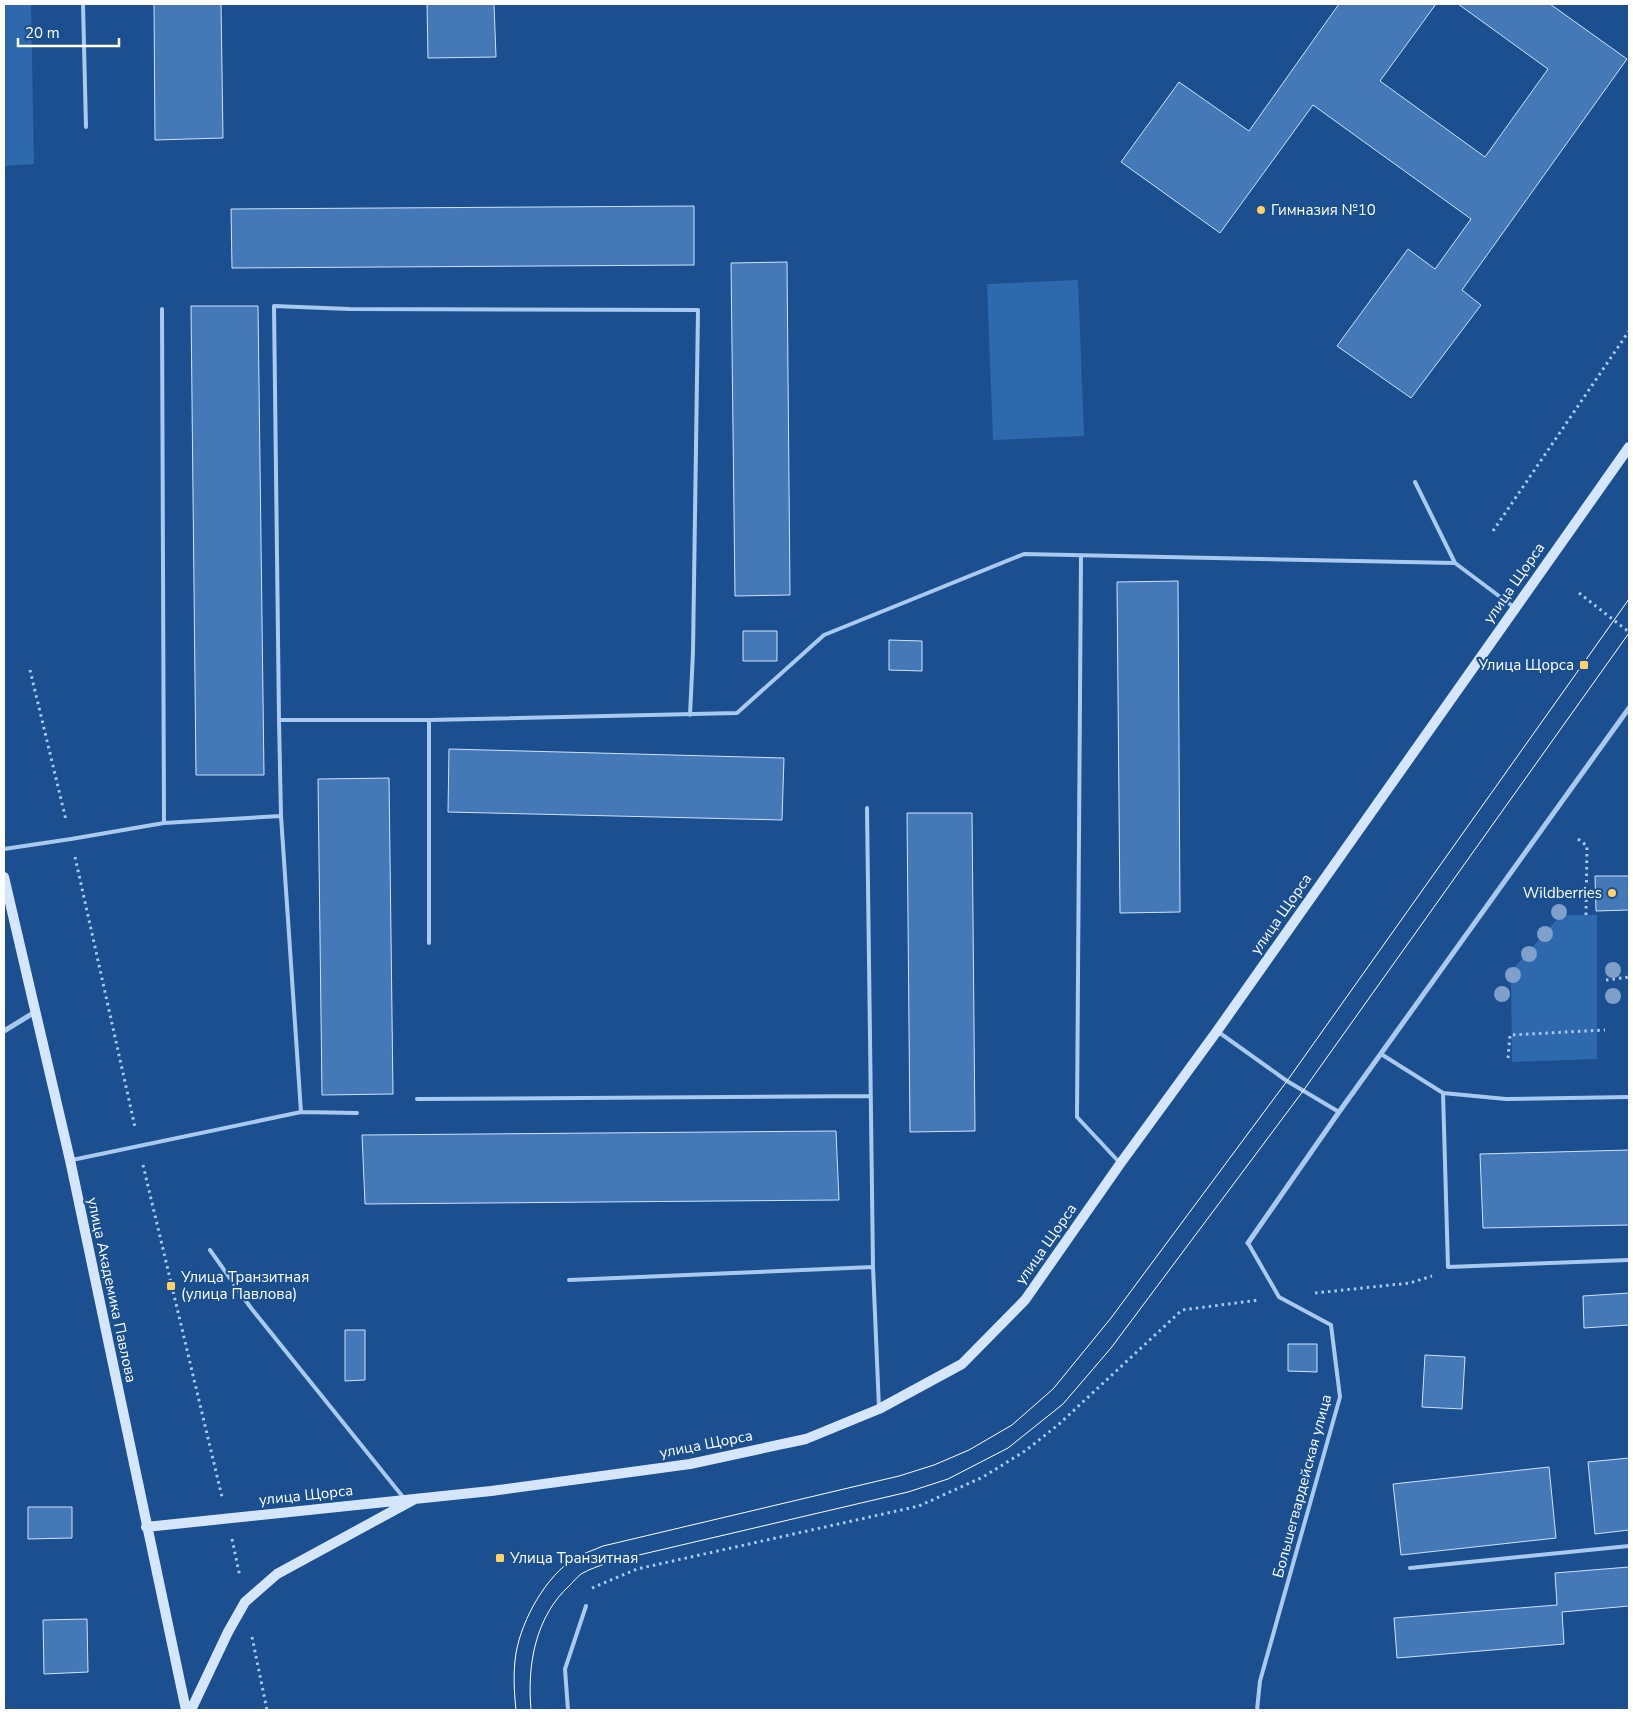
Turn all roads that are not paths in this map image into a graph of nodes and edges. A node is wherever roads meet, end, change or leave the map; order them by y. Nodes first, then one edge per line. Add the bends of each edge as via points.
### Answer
1 (83, 4) edge
2 (86, 128) dead end
3 (162, 309) dead end
4 (1629, 447) edge
5 (1415, 482) dead end
6 (1082, 556) junction
7 (1455, 563) junction
8 (1515, 608) junction
9 (1629, 708) edge
10 (690, 715) junction
11 (279, 720) junction
12 (429, 720) junction
13 (867, 808) dead end
14 (281, 816) junction
15 (164, 823) junction
16 (4, 849) edge
17 (4, 877) edge
18 (429, 943) dead end
19 (35, 1012) junction
20 (4, 1030) edge
21 (1217, 1031) junction
22 (1381, 1054) junction
23 (1443, 1093) junction
24 (870, 1096) junction
25 (1629, 1097) edge
26 (417, 1099) dead end
27 (301, 1112) junction
28 (1339, 1112) junction
29 (357, 1114) dead end
30 (70, 1160) junction
31 (1120, 1164) junction
32 (1248, 1243) joint
33 (210, 1250) dead end
34 (1629, 1260) edge
35 (873, 1267) junction
36 (568, 1280) dead end
37 (879, 1409) junction
38 (416, 1498) junction
39 (405, 1499) junction
40 (146, 1527) junction
41 (1629, 1546) edge
42 (1410, 1568) dead end
43 (586, 1606) dead end
44 (186, 1710) edge
45 (191, 1710) edge
46 (568, 1710) edge
47 (1257, 1710) edge

1 - 2 lane
3 - 15 lane
4 - 8 main road, улица Щорса
5 - 7 lane
6 - 7 lane
6 - 10 lane via 1024,554 824,634 737,713
6 - 31 lane via 1077,1117
7 - 8 lane
8 - 21 main road, улица Щорса
9 - 22 street
10 - 11 lane via 698,310 274,306
10 - 12 lane
11 - 12 lane
11 - 14 lane
12 - 18 lane
13 - 24 lane
14 - 15 lane
14 - 27 lane
15 - 16 lane
17 - 19 main road, улица Академика Павлова
19 - 20 street
19 - 30 main road, улица Академика Павлова
21 - 28 lane via 1287,1081
21 - 31 main road, улица Щорса
22 - 23 lane
22 - 28 street
23 - 25 lane via 1506,1098
23 - 34 lane via 1448,1267
24 - 26 lane
24 - 35 lane
27 - 29 lane
27 - 30 lane
28 - 32 street
30 - 40 main road, улица Академика Павлова
31 - 37 main road, улица Щорса via 1019,1307 962,1364
32 - 47 lane, Большегвардейская улица via 1279,1297 1331,1326 1340,1397 1260,1681
33 - 39 lane via 251,1308
35 - 36 lane
35 - 37 lane
37 - 38 main road, улица Щорса via 806,1439 690,1464
38 - 39 main road, улица Щорса
38 - 45 main road via 277,1574 245,1602
39 - 40 main road, улица Щорса
40 - 44 main road, улица Академика Павлова
41 - 42 lane
43 - 46 lane via 565,1669

